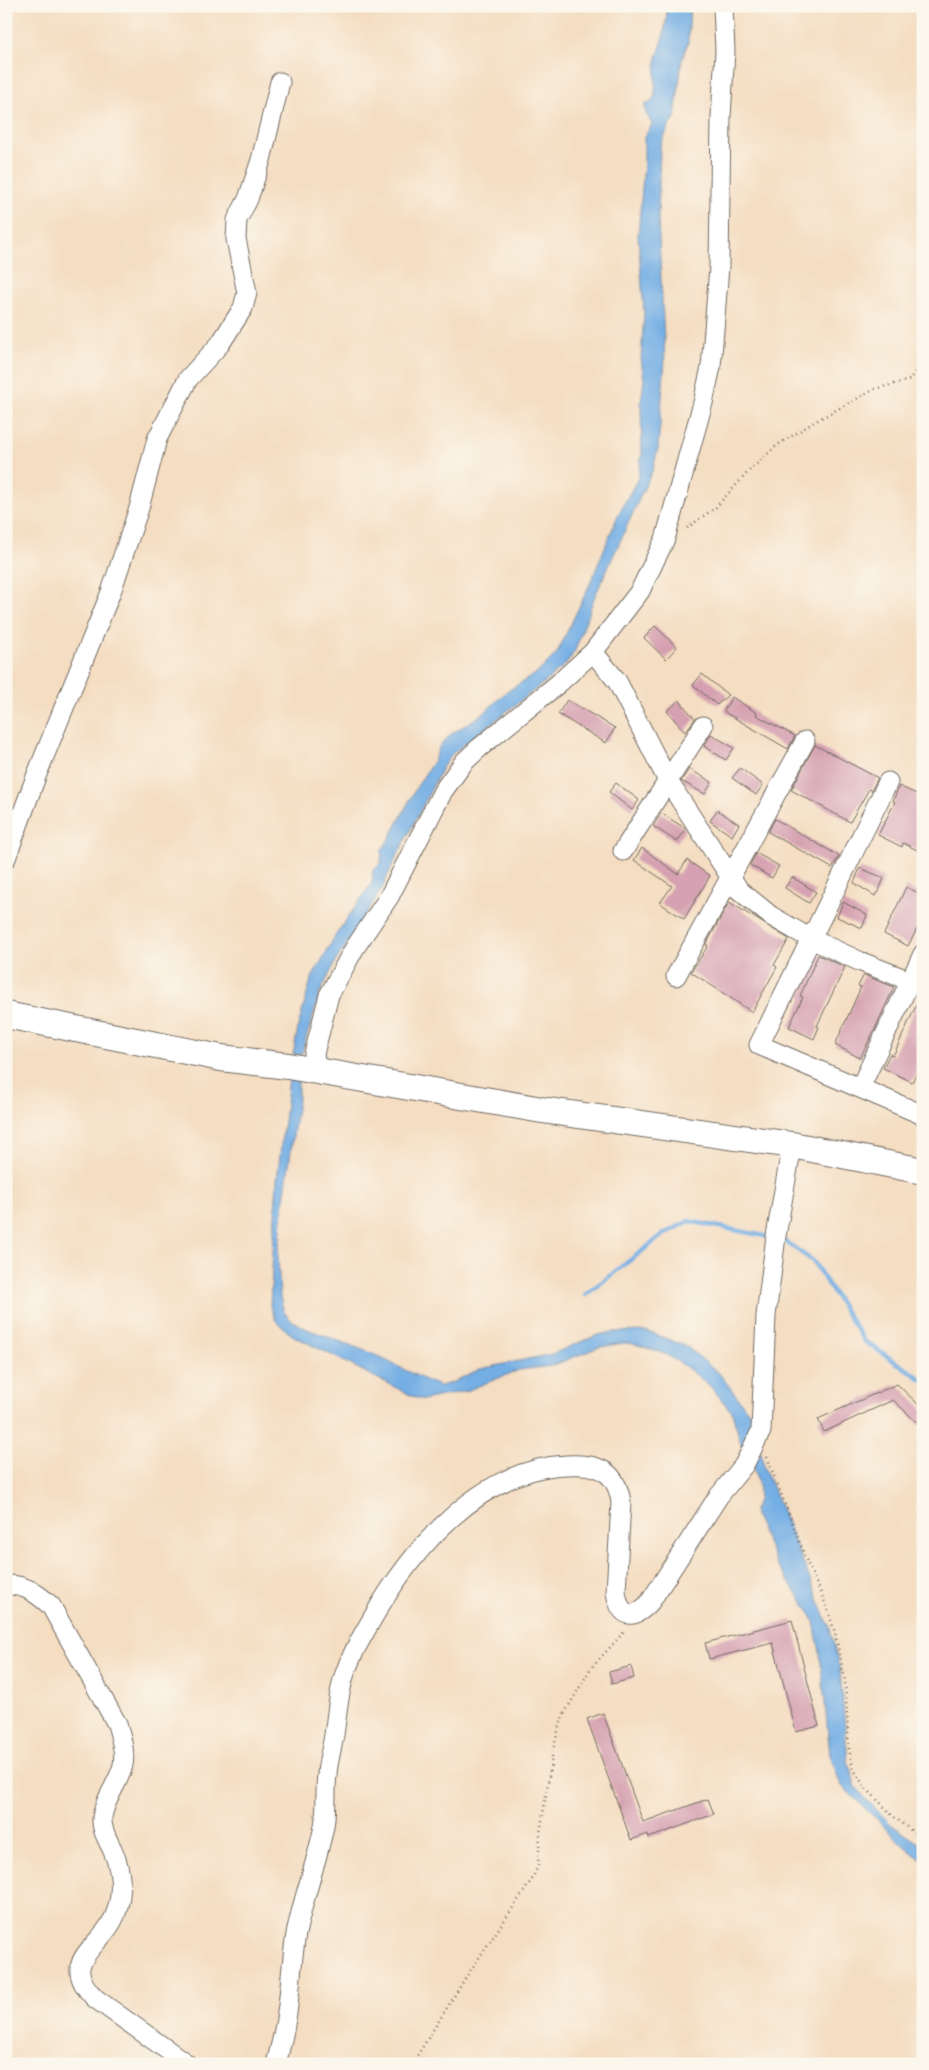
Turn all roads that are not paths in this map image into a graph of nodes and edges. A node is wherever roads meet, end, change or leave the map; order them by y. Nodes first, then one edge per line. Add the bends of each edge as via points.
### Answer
1 (723, 6) edge
2 (280, 82) dead end
3 (594, 652) junction
4 (703, 726) dead end
5 (805, 741) dead end
6 (668, 781) junction
7 (888, 782) dead end
8 (623, 851) dead end
9 (6, 858) edge
10 (730, 878) junction
11 (811, 939) junction
12 (923, 954) edge
13 (676, 976) dead end
14 (916, 983) edge
15 (6, 1016) edge
16 (304, 1069) junction
17 (860, 1088) junction
18 (923, 1115) edge
19 (792, 1145) junction
20 (923, 1170) edge
21 (6, 1585) edge
22 (187, 2064) edge
23 (276, 2064) edge

1 - 3 street via 725,51 719,267 711,367 704,403 666,539 640,591
2 - 9 street via 262,160 237,220 236,239 248,293 243,308 220,344 188,379 157,439 139,508 111,592
3 - 6 street via 617,681
3 - 16 street via 559,684 494,734 454,776 433,809 389,897 354,949 329,995 314,1054
4 - 6 street
5 - 10 street
6 - 8 street
6 - 10 street
7 - 11 street
10 - 11 street via 771,916
10 - 13 street
11 - 14 street
11 - 17 street via 759,1045
12 - 14 street
14 - 17 street
15 - 16 street via 194,1053
16 - 19 street via 542,1110
17 - 18 street
19 - 20 street
19 - 23 street via 766,1316 761,1431 744,1465 713,1504 650,1602 636,1615 631,1615 621,1608 617,1597 619,1490 612,1476 588,1465 544,1467 516,1476 483,1494 432,1536 404,1569 360,1638 340,1692 327,1773 324,1825 297,1932 288,2005
21 - 22 street via 27,1588 51,1606 116,1724 123,1744 123,1764 102,1818 120,1872 121,1891 111,1925 85,1955 80,1977 84,1987 96,1999

